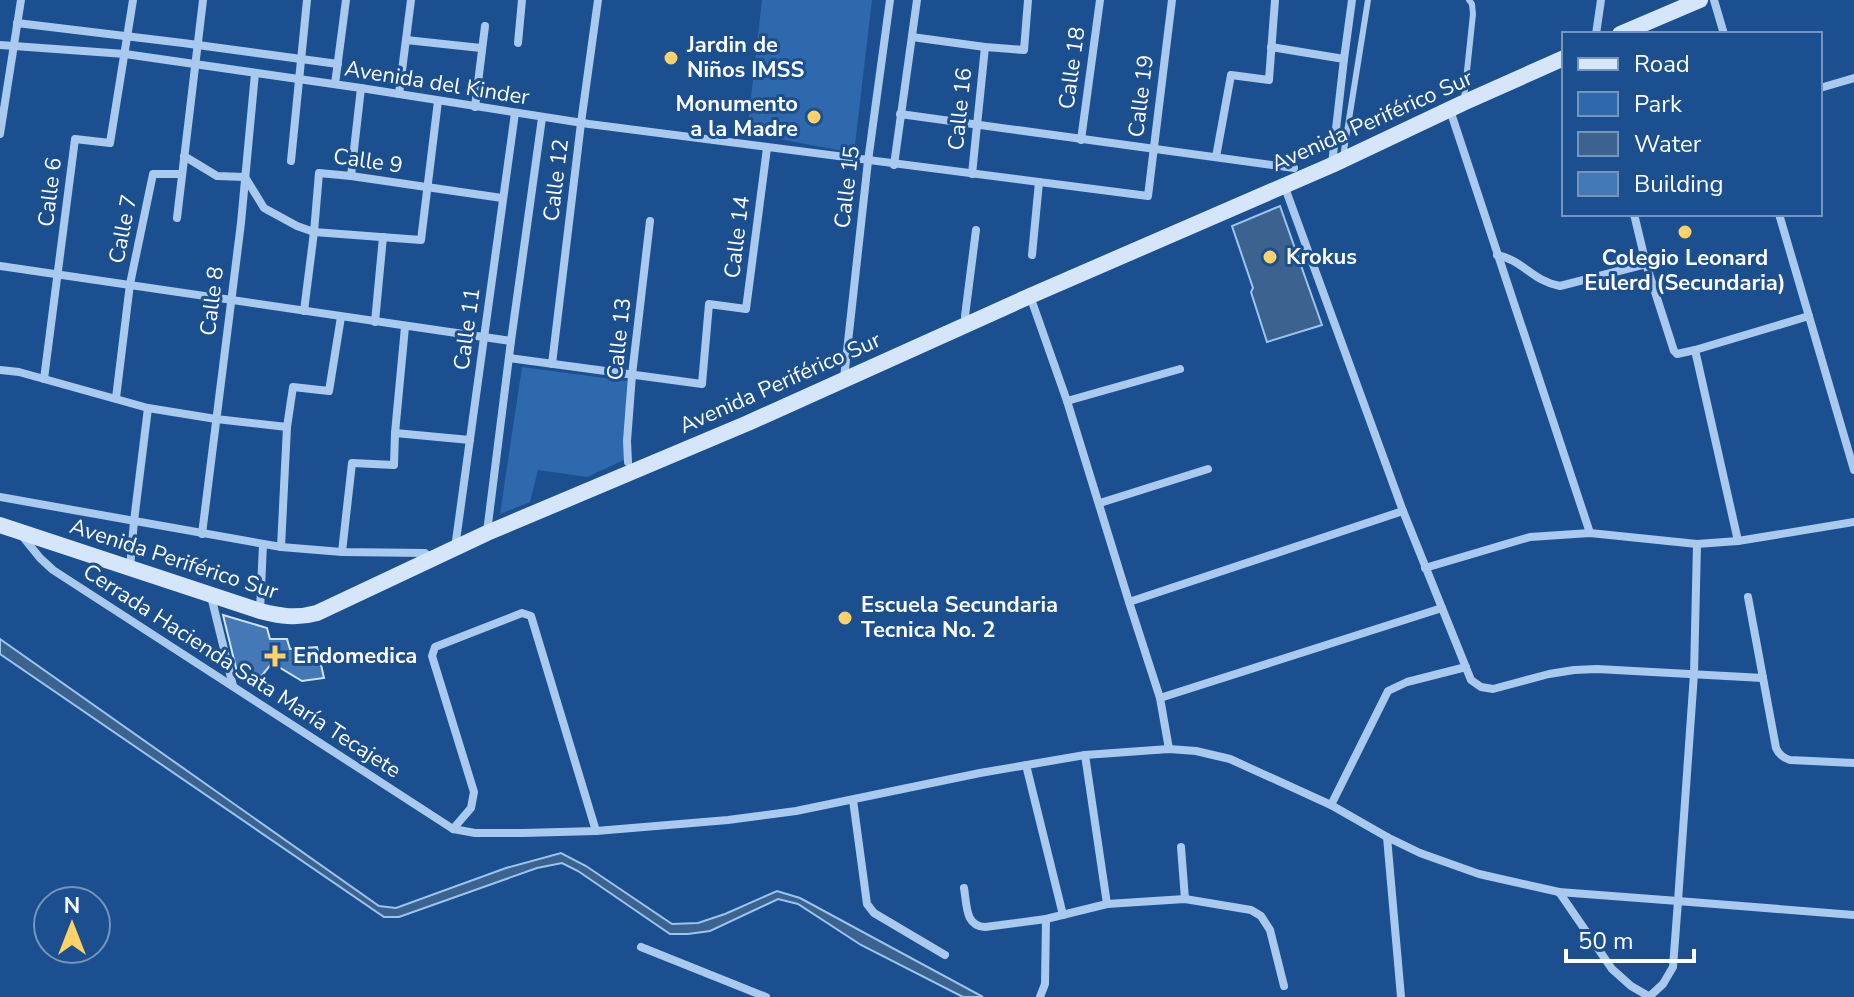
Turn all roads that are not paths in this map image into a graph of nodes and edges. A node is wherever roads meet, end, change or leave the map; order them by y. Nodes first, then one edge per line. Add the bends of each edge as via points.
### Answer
1 (21, 0) edge
2 (133, 0) edge
3 (203, 0) edge
4 (307, 0) edge
5 (346, 0) edge
6 (411, 0) edge
7 (522, 0) edge
8 (598, 0) edge
9 (890, 0) edge
10 (917, 0) edge
11 (1028, 0) edge
12 (1100, 0) edge
13 (1172, 0) edge
14 (1275, 0) edge
15 (1352, 0) edge
16 (1368, 0) edge
17 (1469, 0) edge
18 (1601, 0) edge
19 (1700, 0) edge
20 (1714, 0) edge
21 (17, 23) junction
22 (485, 26) dead end
23 (1596, 32) edge
24 (1625, 32) edge
25 (1723, 32) edge
26 (128, 36) junction
27 (912, 37) junction
28 (406, 40) junction
29 (518, 43) dead end
30 (0, 45) edge
31 (198, 45) junction
32 (13, 46) junction
33 (985, 47) junction
34 (1271, 47) junction
35 (481, 48) junction
36 (125, 54) junction
37 (301, 59) junction
38 (1344, 59) junction
39 (1562, 59) edge
40 (194, 64) junction
41 (338, 64) junction
42 (255, 73) junction
43 (1854, 78) edge
44 (300, 79) junction
45 (0, 82) edge
46 (335, 84) junction
47 (1822, 87) edge
48 (361, 88) junction
49 (7, 90) junction
50 (399, 94) junction
51 (438, 101) junction
52 (1456, 106) junction
53 (475, 107) junction
54 (515, 113) junction
55 (900, 114) junction
56 (542, 118) junction
57 (581, 123) junction
58 (977, 125) junction
59 (0, 134) edge
60 (1081, 140) junction
61 (767, 148) junction
62 (1153, 149) junction
63 (184, 156) junction
64 (1216, 157) junction
65 (291, 161) dead end
66 (868, 161) junction
67 (1338, 163) junction
68 (894, 165) junction
69 (1294, 168) dead end
70 (182, 174) junction
71 (972, 174) junction
72 (351, 176) junction
73 (245, 177) junction
74 (1039, 182) junction
75 (1284, 185) junction
76 (428, 188) junction
77 (1148, 196) joint
78 (502, 198) junction
79 (1634, 216) edge
80 (1780, 216) edge
81 (177, 218) dead end
82 (650, 221) dead end
83 (976, 230) dead end
84 (314, 232) junction
85 (383, 237) junction
86 (1032, 255) dead end
87 (1497, 255) junction
88 (1646, 264) junction
89 (0, 266) edge
90 (58, 274) junction
91 (130, 284) junction
92 (1030, 296) junction
93 (230, 300) junction
94 (304, 311) junction
95 (965, 316) dead end
96 (1809, 316) junction
97 (341, 317) junction
98 (375, 322) junction
99 (405, 327) junction
100 (484, 337) junction
101 (511, 341) junction
102 (1695, 350) junction
103 (509, 358) junction
104 (552, 364) junction
105 (1180, 369) dead end
106 (0, 370) edge
107 (632, 375) junction
108 (844, 378) junction
109 (44, 379) junction
110 (116, 398) junction
111 (1067, 401) junction
112 (148, 408) junction
113 (216, 419) junction
114 (287, 427) junction
115 (395, 433) junction
116 (470, 440) junction
117 (628, 462) dead end
118 (1208, 469) dead end
119 (1854, 470) edge
120 (0, 497) edge
121 (1100, 503) junction
122 (1403, 511) junction
123 (134, 521) junction
124 (1854, 522) edge
125 (0, 525) edge
126 (20, 533) junction
127 (487, 533) junction
128 (1590, 533) junction
129 (202, 534) junction
130 (1738, 541) junction
131 (263, 544) junction
132 (1697, 544) junction
133 (281, 547) junction
134 (454, 550) junction
135 (342, 552) junction
136 (432, 560) junction
137 (130, 568) junction
138 (1425, 568) junction
139 (211, 595) junction
140 (1748, 597) dead end
141 (1129, 602) junction
142 (1442, 608) junction
143 (260, 611) junction
144 (1466, 667) junction
145 (1694, 674) junction
146 (1763, 678) junction
147 (233, 686) junction
148 (1160, 698) junction
149 (1169, 749) junction
150 (1085, 755) junction
151 (1854, 763) edge
152 (1026, 765) junction
153 (853, 800) junction
154 (1331, 805) junction
155 (453, 829) junction
156 (596, 831) junction
157 (1387, 837) junction
158 (1181, 847) dead end
159 (964, 888) dead end
160 (1559, 892) junction
161 (1185, 899) junction
162 (1678, 901) junction
163 (1107, 904) junction
164 (1063, 915) junction
165 (1854, 915) edge
166 (1046, 919) junction
167 (641, 947) dead end
168 (945, 955) dead end
169 (1284, 986) dead end
170 (1650, 996) edge
171 (766, 997) edge
172 (1040, 997) edge
173 (1401, 997) edge

1 - 21 street
2 - 26 street, Calle 6
3 - 31 street
4 - 37 street
5 - 41 street
6 - 28 street
7 - 29 street
8 - 57 street, Calle 12
9 - 66 street, Calle 15
10 - 27 street
11 - 33 street via 1024,50
12 - 60 street, Calle 18
13 - 62 street, Calle 19
14 - 34 street
15 - 38 street
16 - 67 lane
17 - 52 lane via 1473,14
18 - 23 street
19 - 24 street
20 - 25 street
21 - 26 street
21 - 32 street
22 - 35 street
26 - 31 street
26 - 36 street, Calle 6
27 - 33 street
27 - 55 street
28 - 35 street
28 - 50 street
30 - 32 street, Avenida del Kinder
31 - 37 street
31 - 40 street
32 - 36 street, Avenida del Kinder
32 - 49 street
33 - 58 street, Calle 16
34 - 38 street
34 - 64 street via 1269,80 1231,75
35 - 53 street
36 - 40 street, Avenida del Kinder
36 - 90 street, Calle 6 via 110,143 75,139
37 - 41 street
37 - 44 street
38 - 67 street
39 - 52 street, Avenida Periférico Sur
40 - 42 street, Avenida del Kinder
40 - 63 street
41 - 46 street
42 - 44 street, Avenida del Kinder
42 - 73 street, Calle 8
43 - 47 street
44 - 46 street, Avenida del Kinder
44 - 65 street
45 - 49 street
46 - 48 street, Avenida del Kinder
48 - 50 street, Avenida del Kinder
48 - 72 street
49 - 59 street
50 - 51 street, Avenida del Kinder
51 - 53 street, Avenida del Kinder
51 - 76 street
52 - 67 street, Avenida Periférico Sur
52 - 87 street
53 - 54 street, Avenida del Kinder
54 - 56 street, Avenida del Kinder
54 - 78 street, Calle 11
55 - 58 street
55 - 68 street
56 - 57 street, Avenida del Kinder
56 - 101 street
57 - 61 street, Avenida del Kinder
57 - 104 street, Calle 12
58 - 60 street
58 - 71 street, Calle 16
60 - 62 street
61 - 66 street, Avenida del Kinder
61 - 107 street, Calle 14 via 746,309 709,304 702,384
62 - 64 street
62 - 77 street, Calle 19
63 - 70 street
63 - 73 street via 217,176
64 - 69 street
66 - 68 street, Avenida del Kinder
66 - 108 street, Calle 15
67 - 75 street, Avenida Periférico Sur
68 - 71 street, Avenida del Kinder
70 - 81 street
70 - 91 street, Calle 7 via 153,174
71 - 74 street, Avenida del Kinder
72 - 76 street, Calle 9
72 - 84 street, Calle 9 via 319,173
73 - 84 street via 264,208
73 - 93 street, Calle 8
74 - 77 street, Avenida del Kinder
74 - 86 street
75 - 92 street, Avenida Periférico Sur
75 - 122 street
76 - 78 street, Calle 9
76 - 85 street via 421,240
78 - 100 street, Calle 11
79 - 88 street
80 - 96 street
82 - 107 street, Calle 13
83 - 95 street
84 - 85 street
84 - 94 street, Calle 9
85 - 98 street
87 - 88 street via 1560,286
87 - 128 street
88 - 102 street via 1674,351
89 - 90 street
90 - 91 street
90 - 109 street, Calle 6
91 - 93 street
91 - 110 street, Calle 7
92 - 108 street, Avenida Periférico Sur
92 - 111 street
93 - 94 street
93 - 113 street, Calle 8
94 - 97 street
96 - 102 street
96 - 119 street
97 - 98 street
97 - 114 street via 329,391 293,387
98 - 99 street
99 - 100 street
99 - 115 street
100 - 101 street
100 - 116 street, Calle 11
101 - 103 street
102 - 130 street
103 - 104 street
103 - 127 street
104 - 107 street
105 - 111 street
106 - 109 street
107 - 117 street, Calle 13
108 - 127 street, Avenida Periférico Sur
109 - 110 street
110 - 112 street
111 - 121 street
112 - 113 street
112 - 123 street
113 - 114 street
113 - 129 street, Calle 8
114 - 133 street
115 - 116 street
115 - 135 street via 394,465 352,463
116 - 134 street, Calle 11
118 - 121 street
120 - 123 street
121 - 141 street
122 - 138 street
122 - 141 street
123 - 129 street
123 - 137 street
124 - 130 street
125 - 126 street, Avenida Periférico Sur
126 - 137 street, Avenida Periférico Sur
126 - 147 street, Cerrada Hacienda Sata María Tecajete via 53,570
127 - 134 street, Avenida Periférico Sur
128 - 132 street
128 - 138 street via 1530,537
129 - 131 street
130 - 132 street
131 - 133 street
131 - 143 street
132 - 145 street
133 - 135 street
134 - 136 street, Avenida Periférico Sur
135 - 136 street via 425,553
136 - 143 street, Avenida Periférico Sur via 301,618
137 - 139 street, Avenida Periférico Sur
138 - 142 street
139 - 143 street, Avenida Periférico Sur
139 - 147 street
140 - 146 street
141 - 148 street
142 - 144 street
142 - 148 street
144 - 145 street via 1471,680 1493,689 1574,670
144 - 154 street via 1388,691
145 - 146 street
145 - 162 street
146 - 151 street via 1784,758
147 - 155 street, Cerrada Hacienda Sata María Tecajete
148 - 149 street
149 - 150 street
149 - 154 street via 1230,759
150 - 152 street
150 - 163 street
152 - 153 street
152 - 164 street
153 - 156 street via 728,820
153 - 168 street via 867,904
154 - 157 street
155 - 156 street
155 - 156 street via 471,808 474,792 433,651 522,613 531,616
157 - 160 street via 1479,874
157 - 173 street
158 - 161 street
159 - 166 street via 970,921 976,926
160 - 162 street
160 - 170 street via 1612,969
161 - 163 street
161 - 169 street via 1261,916 1270,930
162 - 165 street
162 - 170 street via 1673,967
163 - 164 street
164 - 166 street
166 - 172 street
167 - 171 street

